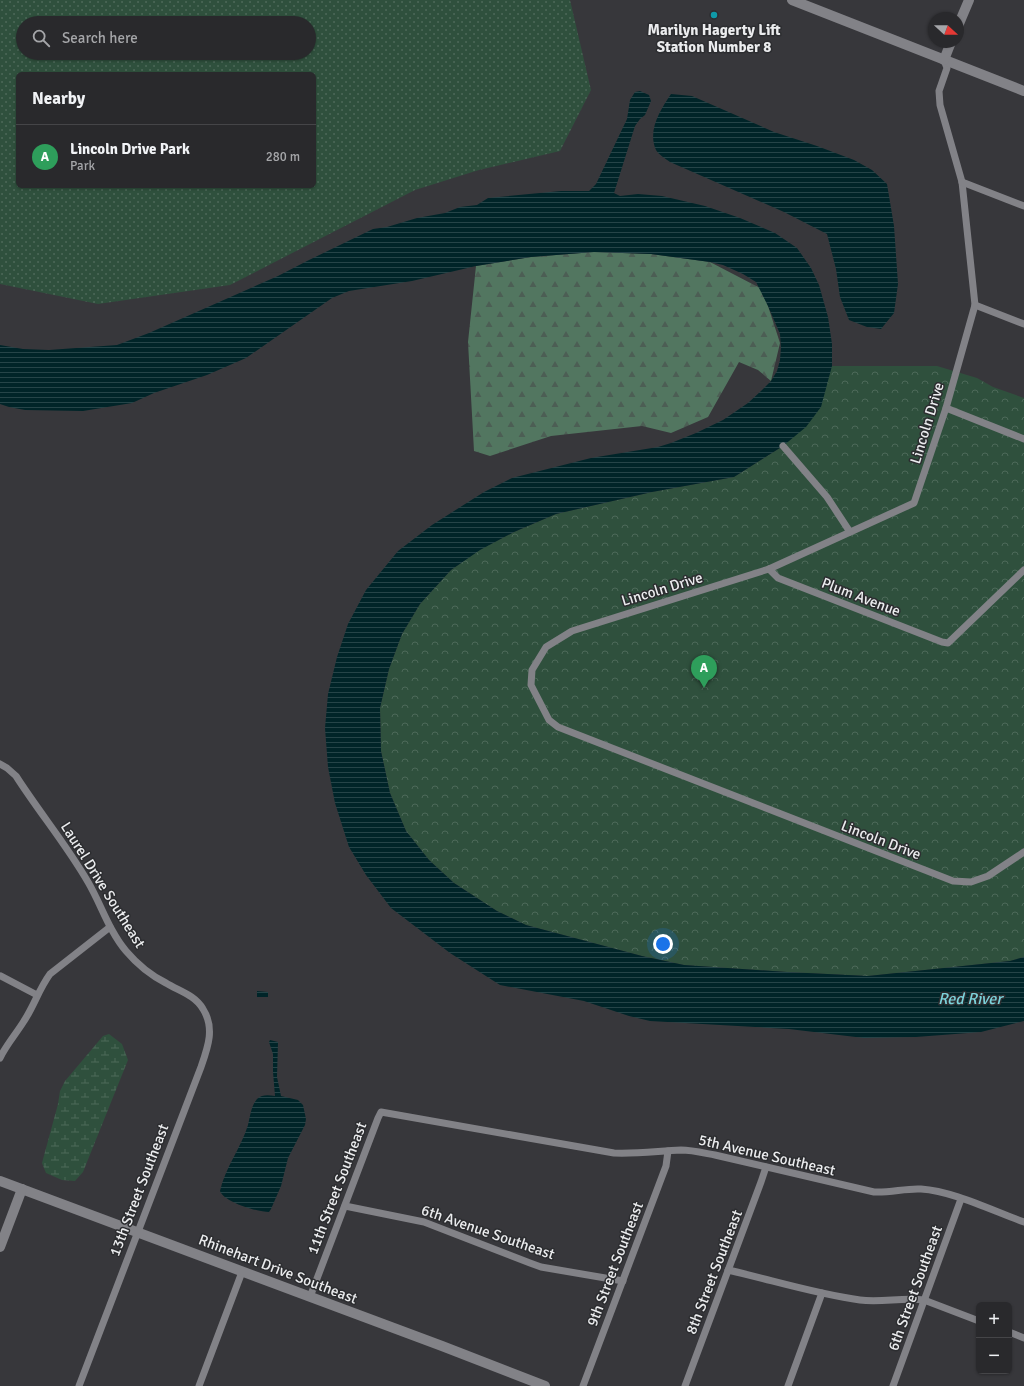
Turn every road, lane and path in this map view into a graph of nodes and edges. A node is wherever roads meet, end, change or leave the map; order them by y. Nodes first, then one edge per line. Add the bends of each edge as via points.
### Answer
1 (792, 0) edge
2 (969, 0) edge
3 (964, 12) edge
4 (949, 48) edge
5 (944, 60) junction
6 (1024, 91) edge
7 (962, 182) junction
8 (1024, 206) edge
9 (975, 305) junction
10 (1024, 324) edge
11 (946, 408) junction
12 (1024, 438) edge
13 (783, 446) dead end
14 (850, 532) junction
15 (769, 569) junction
16 (1024, 570) edge
17 (0, 764) edge
18 (1024, 852) edge
19 (110, 927) junction
20 (2, 976) dead end
21 (38, 995) junction
22 (199, 1003) joint
23 (0, 1058) edge
24 (382, 1112) joint
25 (668, 1151) junction
26 (766, 1167) junction
27 (0, 1181) edge
28 (22, 1189) junction
29 (961, 1199) junction
30 (345, 1206) junction
31 (1024, 1222) edge
32 (137, 1232) junction
33 (0, 1248) edge
34 (728, 1270) junction
35 (242, 1272) junction
36 (623, 1281) junction
37 (822, 1293) junction
38 (310, 1297) junction
39 (924, 1300) junction
40 (976, 1320) edge
41 (1012, 1333) edge
42 (1024, 1338) edge
43 (79, 1386) edge
44 (198, 1386) edge
45 (545, 1386) edge
46 (583, 1386) edge
47 (685, 1386) edge
48 (788, 1386) edge
49 (893, 1386) edge

1 - 5 street
2 - 3 street
4 - 5 street
5 - 6 street
5 - 7 street, Lincoln Drive via 947,68 939,91 940,105
7 - 8 street
7 - 9 street, Lincoln Drive
9 - 10 street
9 - 11 street, Lincoln Drive
11 - 12 street
11 - 14 street, Lincoln Drive via 914,503
13 - 14 street via 827,497
14 - 15 street, Lincoln Drive
15 - 16 street, Plum Avenue via 778,578 948,643
15 - 18 street, Lincoln Drive via 572,631 546,647 532,670 531,685 549,720 558,727 952,881 971,882 988,876
17 - 19 street, Laurel Drive Southeast via 16,776 67,847
19 - 21 street via 50,974
19 - 22 street, Laurel Drive Southeast via 124,949 142,967 166,984 187,993
20 - 21 street
21 - 23 street
22 - 32 street, 13th Street Southeast via 209,1023 209,1042
24 - 25 street, 5th Avenue Southeast via 614,1153
24 - 30 street, 11th Street Southeast
25 - 26 street, 5th Avenue Southeast via 693,1151
25 - 36 street, 9th Street Southeast via 666,1166
26 - 29 street, 5th Avenue Southeast via 874,1192 919,1189 942,1192
26 - 34 street, 8th Street Southeast
27 - 28 street, Rhinehart Drive Southeast
28 - 32 street, Rhinehart Drive Southeast
28 - 33 street
29 - 31 street, 5th Avenue Southeast
29 - 39 street, 6th Street Southeast
30 - 36 street, 6th Avenue Southeast via 424,1222 541,1267
30 - 38 street, 11th Street Southeast
32 - 35 street, Rhinehart Drive Southeast
32 - 43 street, 13th Street Southeast
34 - 37 street
34 - 47 street, 8th Street Southeast
35 - 38 street, Rhinehart Drive Southeast
35 - 44 street
36 - 46 street, 9th Street Southeast
37 - 39 street via 872,1301
37 - 48 street
38 - 45 street, Rhinehart Drive Southeast
39 - 40 street
39 - 49 street, 6th Street Southeast
41 - 42 street

